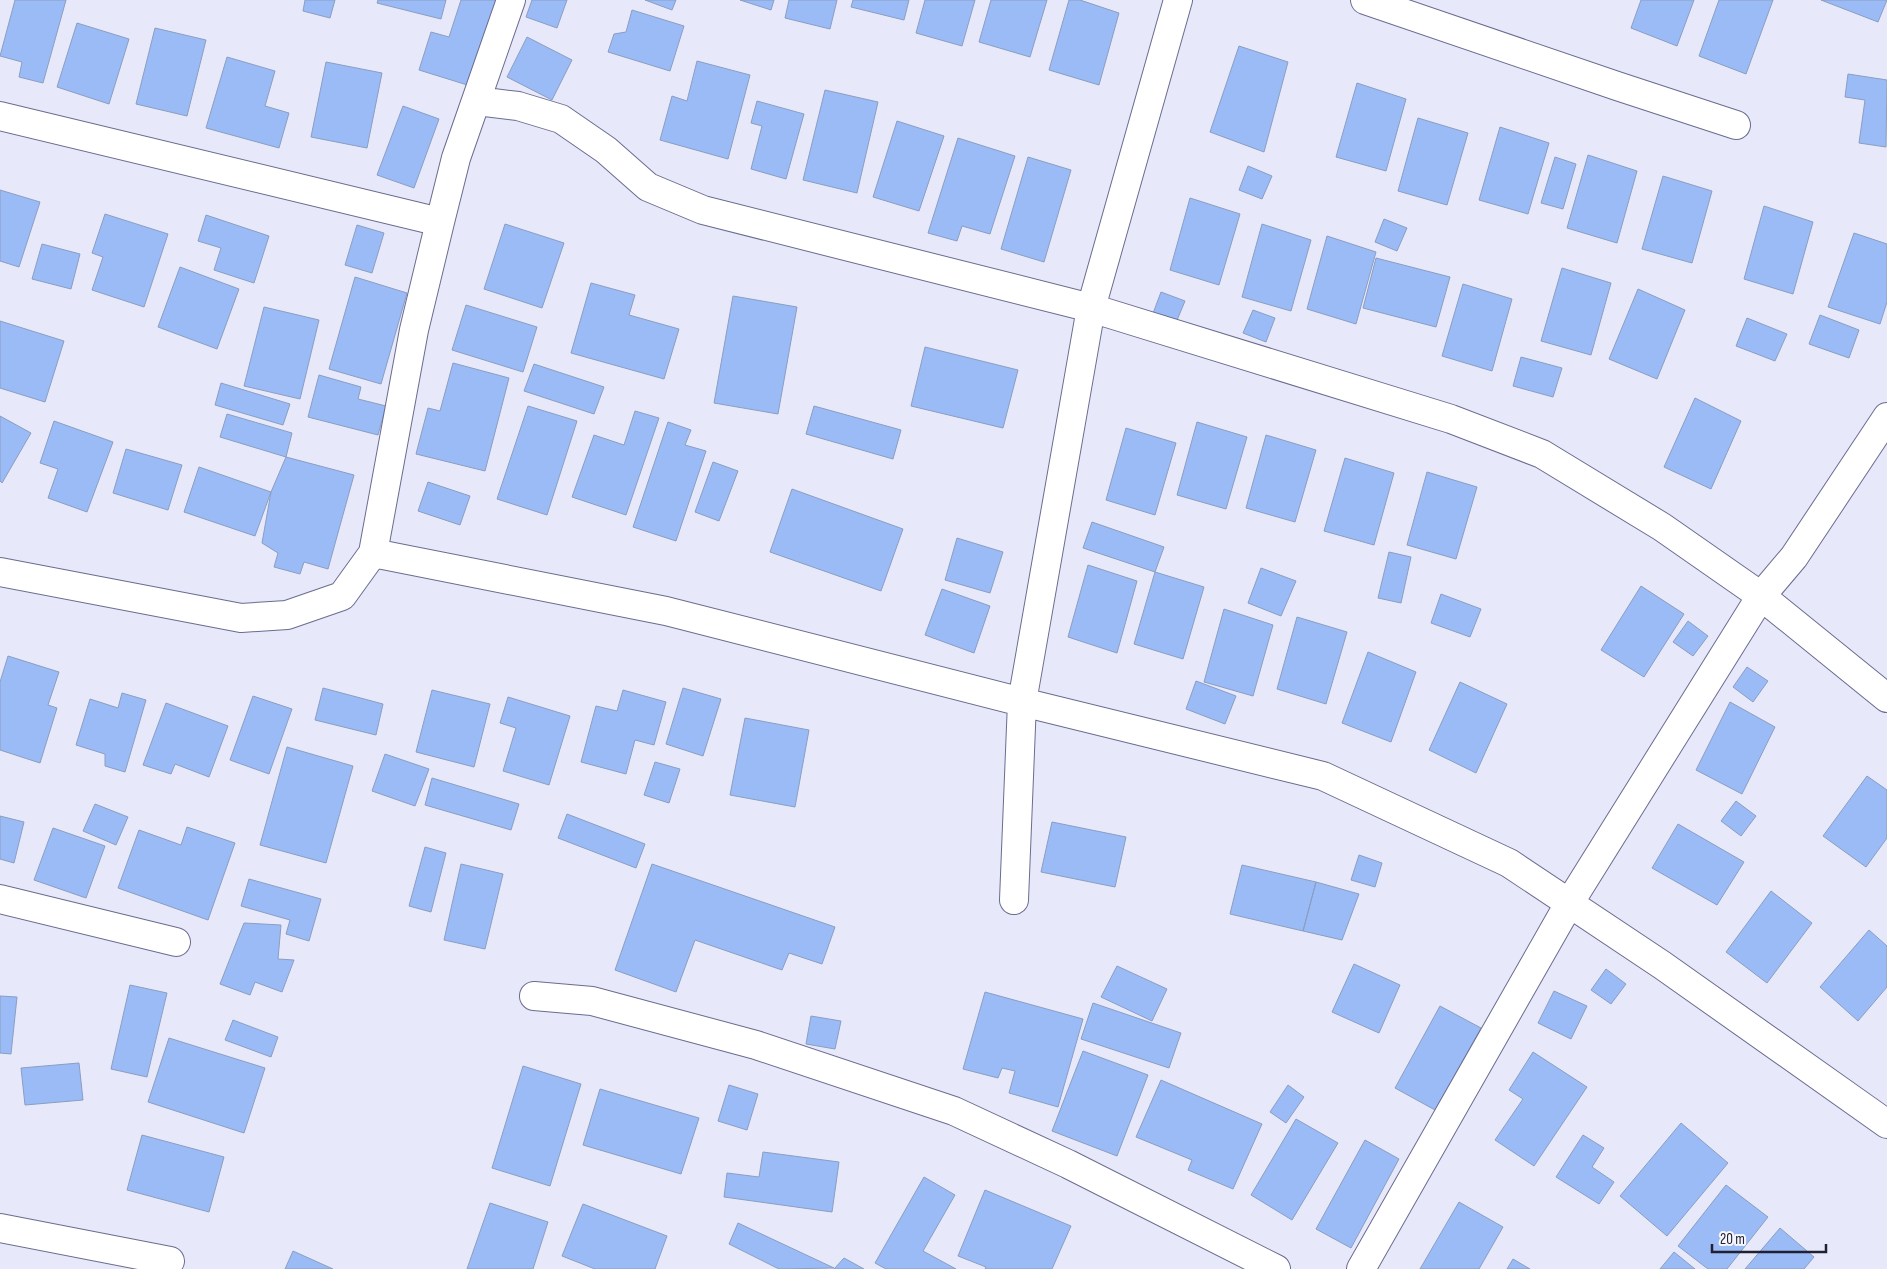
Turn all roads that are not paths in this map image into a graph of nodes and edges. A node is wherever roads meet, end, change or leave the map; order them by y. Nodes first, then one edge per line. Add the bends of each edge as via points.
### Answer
1 (510, 0) edge
2 (1178, 0) edge
3 (1365, 0) edge
4 (477, 101) junction
5 (0, 116) edge
6 (1736, 124) dead end
7 (440, 222) junction
8 (1091, 308) junction
9 (1887, 417) edge
10 (373, 553) junction
11 (0, 572) edge
12 (1761, 596) junction
13 (1887, 698) edge
14 (1022, 702) junction
15 (0, 899) edge
16 (1014, 900) dead end
17 (1570, 902) junction
18 (176, 942) dead end
19 (534, 996) dead end
20 (1887, 1124) edge
21 (0, 1228) edge
22 (170, 1261) dead end
23 (1276, 1269) edge
24 (1361, 1269) edge

1 - 4 street
2 - 8 street
3 - 6 street
4 - 7 street via 456,158
4 - 8 street via 518,106 561,119 606,150 648,187 703,210
5 - 7 street
7 - 10 street via 414,330
8 - 12 street via 1451,419 1542,454 1662,527
8 - 14 street
9 - 12 street via 1794,556
10 - 11 street via 342,596 287,615 241,618
10 - 14 street via 666,611
12 - 13 street
12 - 17 street
14 - 16 street
14 - 17 street via 1322,776 1510,863
15 - 18 street
17 - 20 street
17 - 24 street
19 - 23 street via 592,1001 756,1045 954,1111 1068,1164
21 - 22 street

